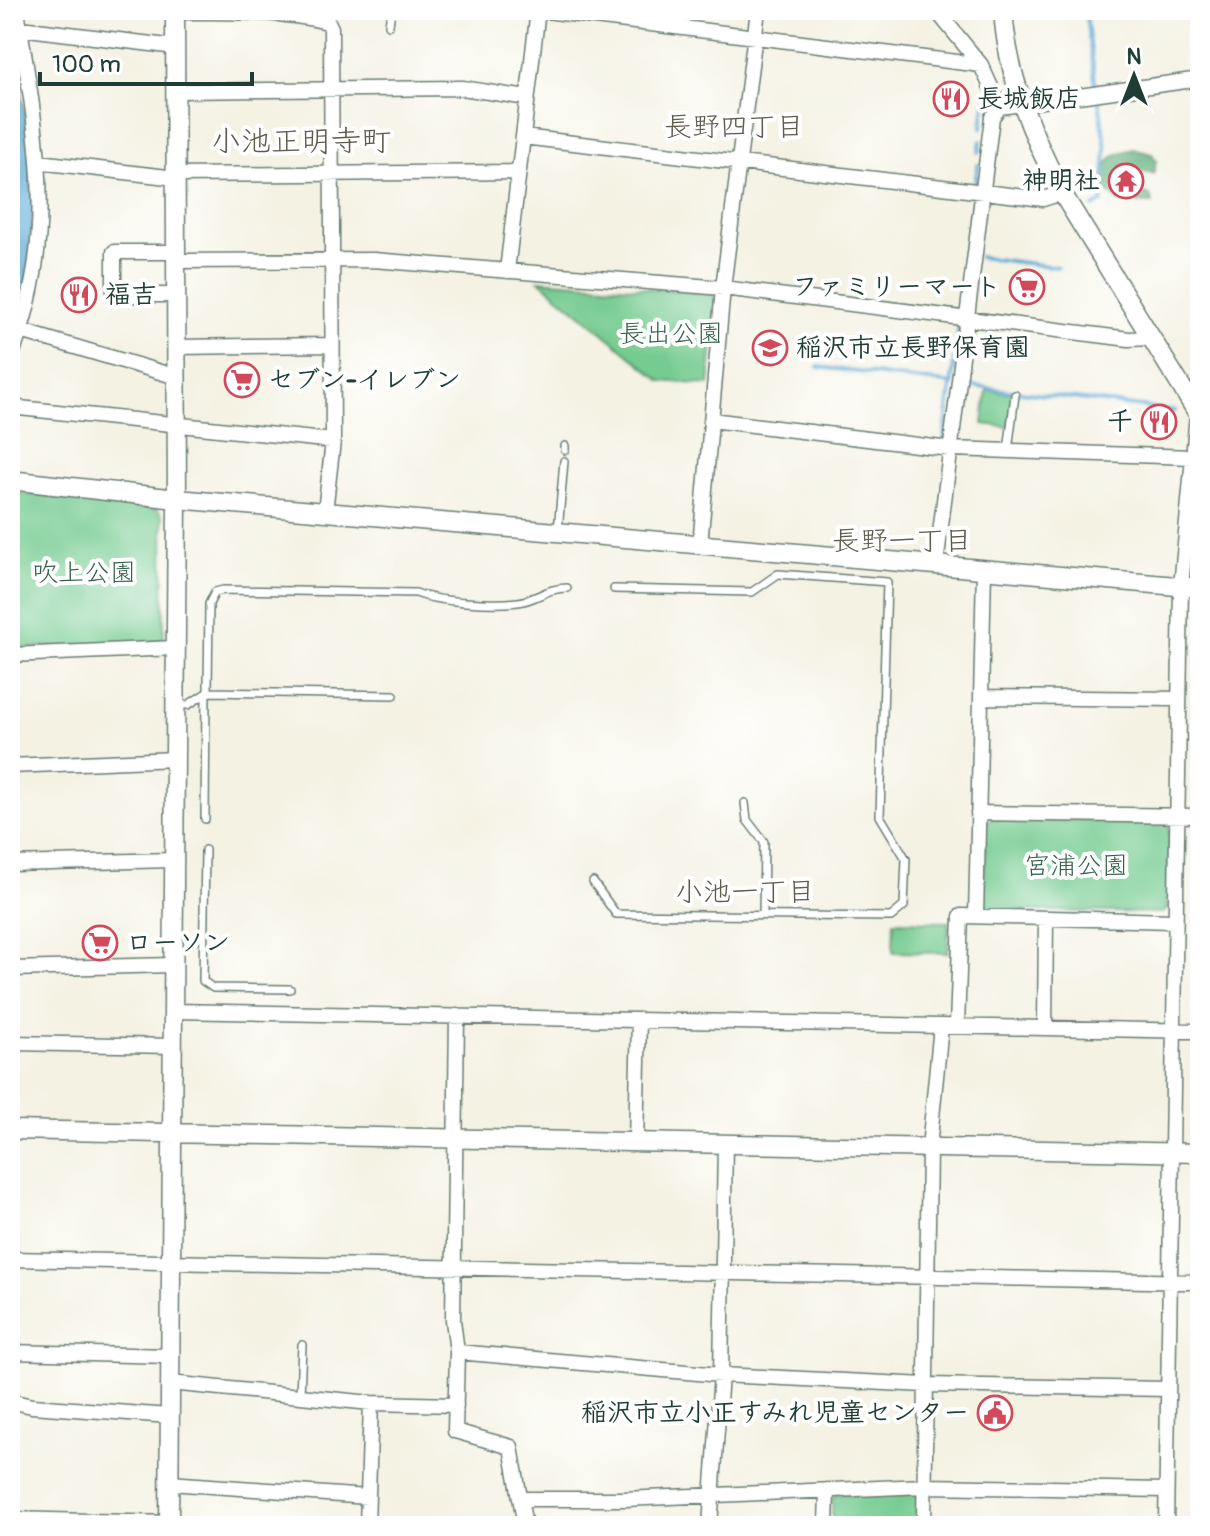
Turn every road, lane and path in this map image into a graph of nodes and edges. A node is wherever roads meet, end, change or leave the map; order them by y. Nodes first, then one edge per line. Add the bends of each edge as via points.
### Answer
1 (17, 10) edge
2 (391, 10) edge
3 (538, 10) edge
4 (758, 10) edge
5 (936, 10) edge
6 (1003, 10) edge
7 (175, 11) edge
8 (389, 25) dead end
9 (20, 28) junction
10 (754, 37) junction
11 (176, 47) junction
12 (981, 65) junction
13 (1200, 79) edge
14 (332, 89) junction
15 (176, 91) junction
16 (527, 98) junction
17 (1022, 103) junction
18 (1000, 107) junction
19 (523, 137) junction
20 (39, 162) junction
21 (739, 164) junction
22 (519, 172) junction
23 (332, 174) junction
24 (176, 176) junction
25 (982, 192) junction
26 (1062, 193) junction
27 (177, 257) junction
28 (333, 260) junction
29 (507, 271) junction
30 (723, 288) junction
31 (177, 295) junction
32 (966, 319) junction
33 (21, 331) junction
34 (1151, 338) junction
35 (332, 345) junction
36 (177, 347) junction
37 (10, 359) edge
38 (177, 377) junction
39 (1200, 382) edge
40 (1200, 392) edge
41 (1015, 395) dead end
42 (10, 407) edge
43 (1199, 415) edge
44 (711, 420) junction
45 (177, 425) junction
46 (333, 441) junction
47 (950, 449) junction
48 (1008, 451) junction
49 (1193, 457) junction
50 (564, 461) dead end
51 (10, 480) edge
52 (177, 499) junction
53 (325, 512) junction
54 (558, 532) junction
55 (700, 545) junction
56 (936, 565) junction
57 (984, 569) junction
58 (1181, 587) junction
59 (567, 588) dead end
60 (1200, 588) edge
61 (614, 589) dead end
62 (176, 648) junction
63 (10, 655) edge
64 (207, 693) junction
65 (394, 695) dead end
66 (981, 697) junction
67 (1179, 699) junction
68 (175, 705) junction
69 (175, 759) junction
70 (10, 766) edge
71 (745, 803) dead end
72 (978, 813) junction
73 (1177, 815) junction
74 (1200, 816) edge
75 (205, 819) dead end
76 (205, 850) dead end
77 (174, 860) junction
78 (10, 864) edge
79 (593, 882) dead end
80 (763, 915) junction
81 (976, 916) junction
82 (1046, 918) junction
83 (1175, 921) junction
84 (173, 965) junction
85 (10, 969) edge
86 (290, 989) dead end
87 (173, 1011) junction
88 (457, 1016) junction
89 (639, 1020) junction
90 (941, 1026) junction
91 (957, 1026) junction
92 (1045, 1028) junction
93 (1173, 1030) junction
94 (1200, 1031) edge
95 (10, 1043) edge
96 (173, 1046) junction
97 (10, 1130) edge
98 (172, 1133) junction
99 (457, 1139) junction
100 (636, 1142) junction
101 (725, 1144) junction
102 (929, 1148) junction
103 (1171, 1152) junction
104 (1200, 1153) edge
105 (10, 1259) edge
106 (171, 1261) junction
107 (454, 1267) junction
108 (723, 1272) junction
109 (927, 1276) junction
110 (1169, 1281) junction
111 (1200, 1282) edge
112 (302, 1345) dead end
113 (10, 1352) edge
114 (457, 1352) junction
115 (170, 1356) junction
116 (721, 1375) junction
117 (170, 1383) junction
118 (926, 1385) junction
119 (1168, 1389) junction
120 (300, 1396) junction
121 (10, 1401) edge
122 (371, 1403) junction
123 (456, 1405) junction
124 (170, 1416) junction
125 (169, 1483) junction
126 (924, 1486) junction
127 (827, 1490) junction
128 (1166, 1490) junction
129 (711, 1494) junction
130 (368, 1497) junction
131 (520, 1499) junction
132 (10, 1519) edge
133 (169, 1524) edge
134 (367, 1526) edge
135 (525, 1526) edge
136 (710, 1526) edge
137 (826, 1526) edge
138 (924, 1526) edge
139 (1166, 1526) edge

1 - 9 street
2 - 8 lane
3 - 10 street
3 - 16 street
4 - 10 street
5 - 12 street
6 - 17 street
7 - 11 street
7 - 14 street via 328,22
9 - 11 street
9 - 20 street
10 - 12 street
10 - 21 street
11 - 15 street
12 - 18 street
13 - 17 street
14 - 15 street
14 - 16 street via 462,88
14 - 23 street
15 - 24 street
16 - 19 street
17 - 18 street
17 - 26 street
18 - 25 street via 992,117
19 - 21 street
19 - 22 street
20 - 24 street
20 - 33 street via 40,235
21 - 25 street
21 - 30 street
22 - 23 street
22 - 29 street
23 - 24 street
23 - 28 street
24 - 27 street
25 - 26 street via 1043,199
25 - 32 street
26 - 34 street
27 - 28 street
27 - 31 street
27 - 31 street via 114,252 114,295
28 - 29 street
28 - 35 street
29 - 30 street
30 - 32 street
30 - 44 street
31 - 36 street
32 - 34 street
32 - 47 street
33 - 37 street
33 - 38 street
34 - 43 street
35 - 36 street
35 - 46 street
36 - 38 street
38 - 45 street
39 - 40 street
40 - 43 street
41 - 48 lane
42 - 45 street
43 - 49 street
44 - 47 street
44 - 55 street
45 - 46 street
45 - 52 street
46 - 53 street
47 - 48 street
47 - 56 street
48 - 49 street
49 - 58 street
50 - 54 lane
51 - 52 street
52 - 53 street
52 - 62 street
53 - 54 street
54 - 55 street
55 - 56 street
56 - 57 street
57 - 58 street
57 - 66 street
58 - 60 street
58 - 67 street
59 - 64 lane via 551,588 520,602 431,600 416,593 215,592 209,604
61 - 80 lane via 752,592 778,574 887,582 880,816 906,859 904,906 891,917
62 - 63 street
62 - 68 street
64 - 65 lane
64 - 68 lane via 188,705
64 - 75 lane
66 - 67 street
66 - 72 street
67 - 73 street
68 - 69 street
69 - 70 street
69 - 77 street
71 - 80 lane via 747,820 764,842
72 - 73 street
72 - 81 street
73 - 74 street
73 - 83 street
76 - 86 lane via 203,981 213,988
77 - 78 street
77 - 84 street
79 - 80 lane via 616,914
81 - 82 street
81 - 91 street via 961,916
82 - 83 street
82 - 92 street
83 - 93 street
84 - 85 street
84 - 87 street
87 - 88 street
87 - 96 street
88 - 89 street
88 - 99 street
89 - 90 street
89 - 100 street
90 - 91 street
90 - 102 street
91 - 92 street
92 - 93 street
93 - 94 street
93 - 103 street
95 - 96 street
96 - 98 street
97 - 98 street
98 - 99 street
98 - 106 street
99 - 100 street
99 - 107 street
100 - 101 street
101 - 102 street
101 - 108 street
102 - 103 street
102 - 109 street
103 - 104 street
103 - 110 street
105 - 106 street
106 - 107 street
106 - 115 street
107 - 108 street
107 - 114 street
108 - 109 street
108 - 116 street
109 - 110 street
109 - 118 street
110 - 111 street
110 - 119 street
112 - 120 lane
113 - 115 street
114 - 116 street
114 - 123 street
115 - 117 street
116 - 118 street
116 - 129 street
117 - 120 street
117 - 124 street
118 - 119 street
118 - 126 street
119 - 128 street
120 - 122 street
121 - 124 street
122 - 123 street
122 - 130 street
123 - 131 street via 455,1431 511,1447
124 - 125 street
125 - 130 street
125 - 133 street
126 - 127 street
126 - 128 street
126 - 138 street
127 - 129 street
127 - 137 street
128 - 139 street
129 - 131 street
129 - 136 street
130 - 134 street
131 - 135 street
132 - 133 street

